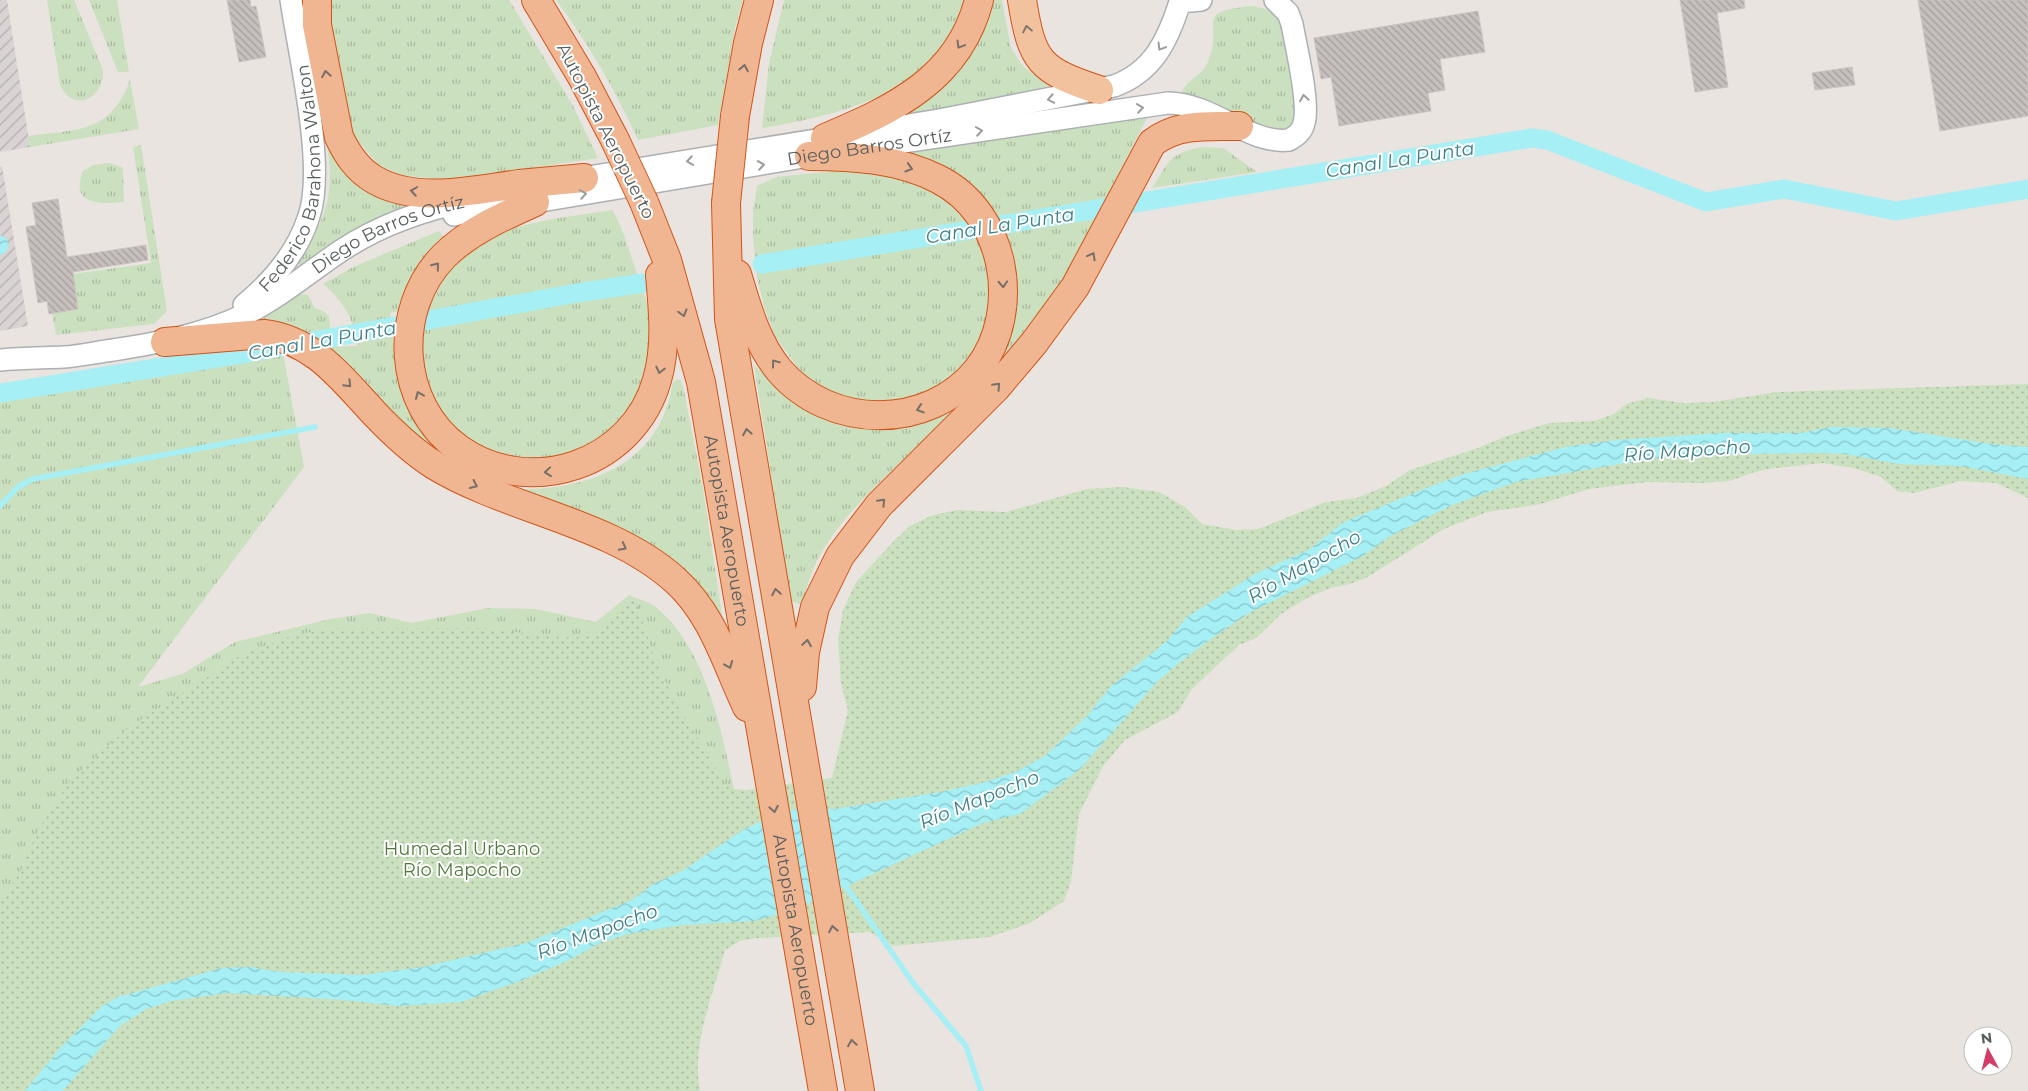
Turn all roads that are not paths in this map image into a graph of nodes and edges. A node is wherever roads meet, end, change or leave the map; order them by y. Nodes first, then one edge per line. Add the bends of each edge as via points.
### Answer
1 (291, 0) edge
2 (317, 0) edge
3 (527, 0) edge
4 (536, 0) edge
5 (979, 0) edge
6 (1022, 0) edge
7 (1201, 0) edge
8 (1275, 0) edge
9 (759, 4) edge
10 (555, 30) junction
11 (1099, 90) junction
12 (1239, 126) junction
13 (817, 148) junction
14 (584, 178) junction
15 (535, 202) junction
16 (647, 210) junction
17 (726, 234) junction
18 (304, 277) junction
19 (209, 330) junction
20 (165, 342) junction
21 (64, 357) junction
22 (0, 360) edge
23 (0, 374) edge
24 (799, 726) junction
25 (764, 752) junction
26 (823, 1091) edge
27 (860, 1091) edge

1 - 19 street, Federico Barahona Walton via 313,143 314,196 310,215 280,269 260,291
14 -> 2 highway via 435,193 398,188 375,180 356,165 339,137 317,25
3 - 10 highway
4 - 10 highway, Autopista Aeropuerto
5 -> 13 highway via 963,40 932,80 873,118
11 -> 6 highway via 1047,68 1034,52
7 -> 11 street, Diego Barros Ortíz via 1180,2 1168,36 1145,68 1128,81
12 -> 8 street, Diego Barros Ortíz via 1266,138 1282,140 1295,136 1304,125 1306,107 1292,24 1288,13
17 -> 9 highway, Autopista Aeropuerto, bridge via 726,202 736,116
10 - 16 highway, Autopista Aeropuerto, bridge via 615,140
11 -> 13 street, Diego Barros Ortíz via 939,120
13 -> 12 street, Diego Barros Ortíz via 1168,104 1195,106
24 -> 12 highway via 809,629 815,607 840,556 879,505 996,388 1034,343 1075,287 1145,152 1161,136 1185,127
13 -> 14 street, Diego Barros Ortíz
15 -> 13 street, Diego Barros Ortíz
13 -> 17 highway via 918,170 952,187 986,226 1002,267 1003,302 1000,321 986,357 968,379 947,397 916,411 882,416 833,408 804,392 780,370 762,344 749,314
14 - 18 street, Diego Barros Ortíz via 460,202 403,219 343,249
16 -> 15 highway via 660,274 664,343 657,382 646,408 630,430 603,454 550,472 516,472 485,464 458,448 434,424 412,377 408,340 413,308 426,279 445,255 473,233
15 - 18 street, Diego Barros Ortíz via 476,210 438,220
16 -> 25 highway, Autopista Aeropuerto via 680,302 701,382
24 -> 17 highway, Autopista Aeropuerto via 729,319
18 - 19 street, Diego Barros Ortíz via 245,315
19 - 20 street, Diego Barros Ortíz
20 - 21 street, Diego Barros Ortíz
20 -> 25 highway via 246,334 277,336 300,343 338,374 394,432 434,464 498,496 605,538 655,565 676,580 695,601 716,635
21 - 22 street, Diego Barros Ortíz via 31,356
21 - 23 street, Diego Barros Ortíz via 30,369
27 -> 24 highway, Autopista Aeropuerto
25 -> 26 highway, Autopista Aeropuerto

